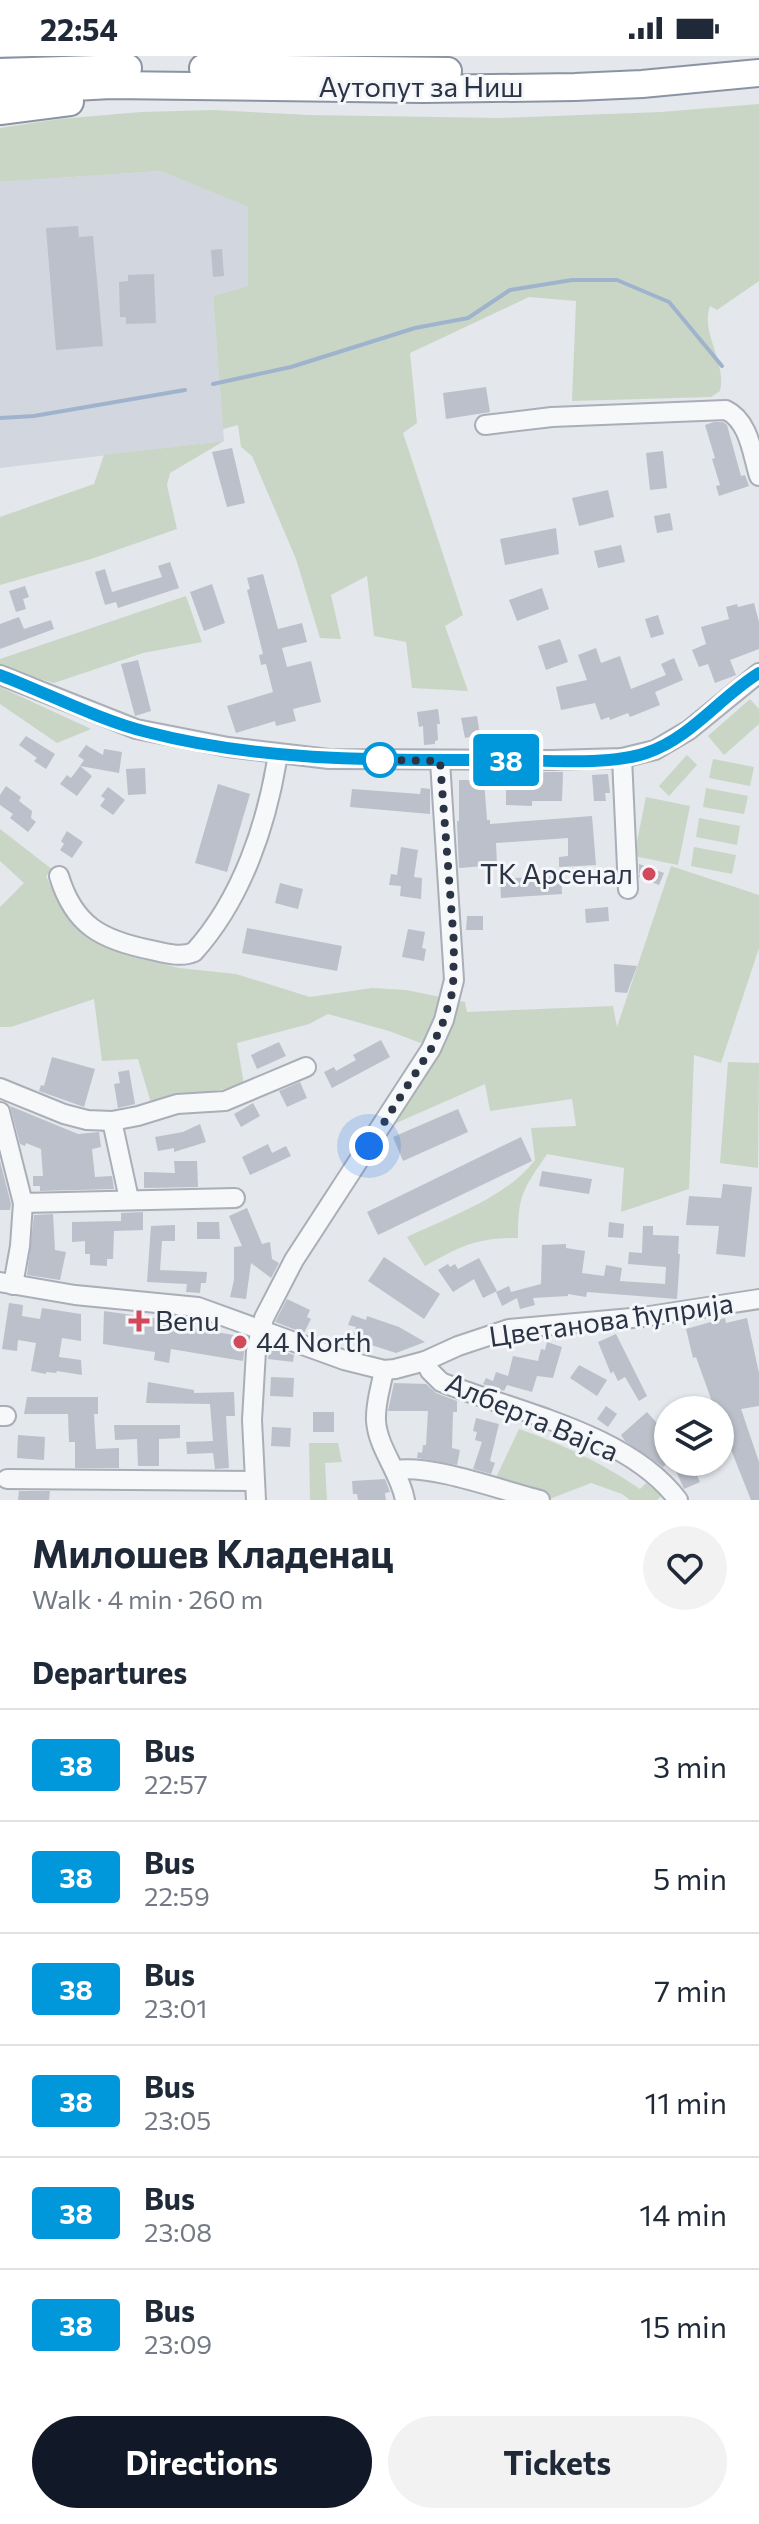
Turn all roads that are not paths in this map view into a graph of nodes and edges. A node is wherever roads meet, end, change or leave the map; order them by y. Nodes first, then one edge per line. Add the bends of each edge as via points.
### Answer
1 (20, 56) edge
2 (759, 56) edge
3 (0, 72) edge
4 (759, 73) edge
5 (84, 77) junction
6 (192, 85) junction
7 (0, 91) edge
8 (0, 111) edge
9 (485, 425) dead end
10 (759, 476) edge
11 (759, 673) edge
12 (0, 675) edge
13 (278, 754) junction
14 (622, 758) junction
15 (440, 761) junction
16 (59, 876) dead end
17 (628, 889) dead end
18 (306, 1067) dead end
19 (0, 1088) edge
20 (0, 1112) edge
21 (112, 1121) junction
22 (235, 1198) dead end
23 (129, 1199) junction
24 (23, 1203) junction
25 (7, 1283) edge
26 (759, 1299) edge
27 (261, 1329) junction
28 (425, 1361) junction
29 (384, 1370) junction
30 (396, 1470) junction
31 (7, 1479) dead end
32 (255, 1491) edge
33 (405, 1500) edge
34 (540, 1500) edge
35 (678, 1500) edge

1 - 5 highway
2 - 5 highway, Аутопут за Ниш via 524,72
3 - 5 highway
4 - 6 highway, Аутопут за Ниш via 575,87
5 - 6 highway, Аутопут за Ниш
5 - 7 highway
6 - 8 highway via 146,97
9 - 10 street via 726,410 745,429
11 - 14 street via 677,738
12 - 13 street via 143,731
13 - 15 street
13 - 16 street via 247,867 194,952 125,945 99,933 73,909
14 - 15 street
14 - 17 street
15 - 27 street via 454,980 444,1020 294,1260
18 - 21 street via 225,1101 177,1104
19 - 21 street via 64,1114
20 - 24 street
21 - 23 street
22 - 23 street
23 - 24 street
24 - 25 street via 20,1246
25 - 27 street, Цветанова ћуприја via 198,1307
26 - 28 street, Цветанова ћуприја via 503,1330
27 - 29 street, Цветанова ћуприја
27 - 32 street via 252,1420
28 - 29 street, Цветанова ћуприја
28 - 35 street, Алберта Вајса via 441,1382 562,1424 631,1458 661,1478
29 - 30 street via 376,1421
30 - 33 street
30 - 34 street via 447,1476
31 - 32 street

